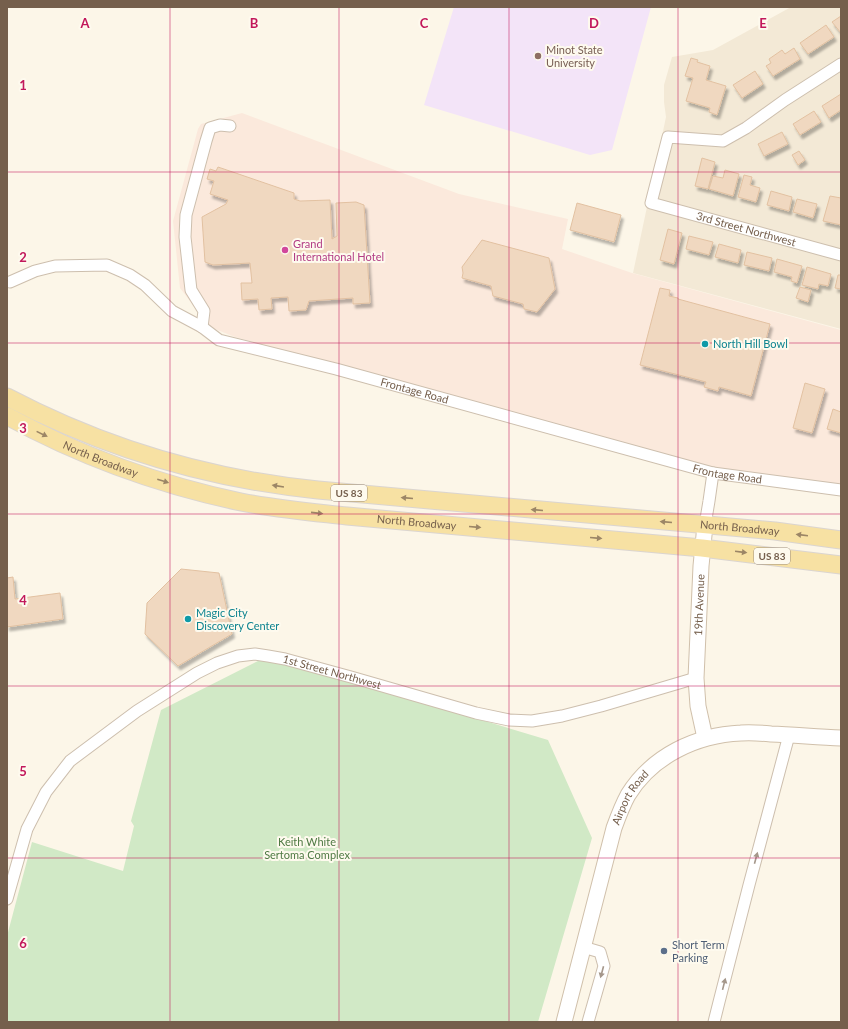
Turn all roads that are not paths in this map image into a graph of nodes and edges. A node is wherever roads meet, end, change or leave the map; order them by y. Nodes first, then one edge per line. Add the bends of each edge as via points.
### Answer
1 (841, 64) edge
2 (230, 126) dead end
3 (841, 255) edge
4 (10, 282) dead end
5 (202, 327) junction
6 (7, 396) edge
7 (7, 416) edge
8 (713, 473) junction
9 (841, 490) edge
10 (705, 525) junction
11 (841, 540) edge
12 (702, 548) junction
13 (841, 565) edge
14 (696, 678) junction
15 (790, 735) junction
16 (705, 738) junction
17 (841, 738) edge
18 (9, 885) edge
19 (7, 899) edge
20 (583, 947) junction
21 (564, 1022) edge
22 (588, 1022) edge
23 (714, 1022) edge

1 - 3 street, 3rd Street Northwest via 723,141 668,137 651,203
2 - 5 street via 210,128 186,215 191,290 204,311
4 - 5 street, Frontage Road via 55,266 107,265 146,285 172,311
5 - 8 street, Frontage Road via 219,340 336,369
10 -> 6 main road, North Broadway / US 83 via 318,490 248,481 214,474 119,446 59,422
7 -> 12 main road, North Broadway / US 83 via 63,444 118,466 242,502 347,516
8 - 9 street, Frontage Road
8 - 10 street, 19th Avenue
11 -> 10 main road, North Broadway / US 83
10 - 12 street, 19th Avenue
12 -> 13 main road, North Broadway / US 83
12 - 14 street, 19th Avenue
14 - 16 street, 19th Avenue via 698,706
14 - 18 street, 1st Street Northwest via 562,716 532,721 509,720 285,659 255,654 238,656 197,673 137,711 70,761 46,792 27,829
15 - 16 street, Airport Road via 742,732
15 - 17 street, Airport Road
23 -> 15 street
16 - 20 street, Airport Road via 668,755 651,767 628,795 614,828
18 - 19 street, 1st Street Northwest
20 - 21 street, Airport Road
20 -> 22 street via 600,952 604,966

